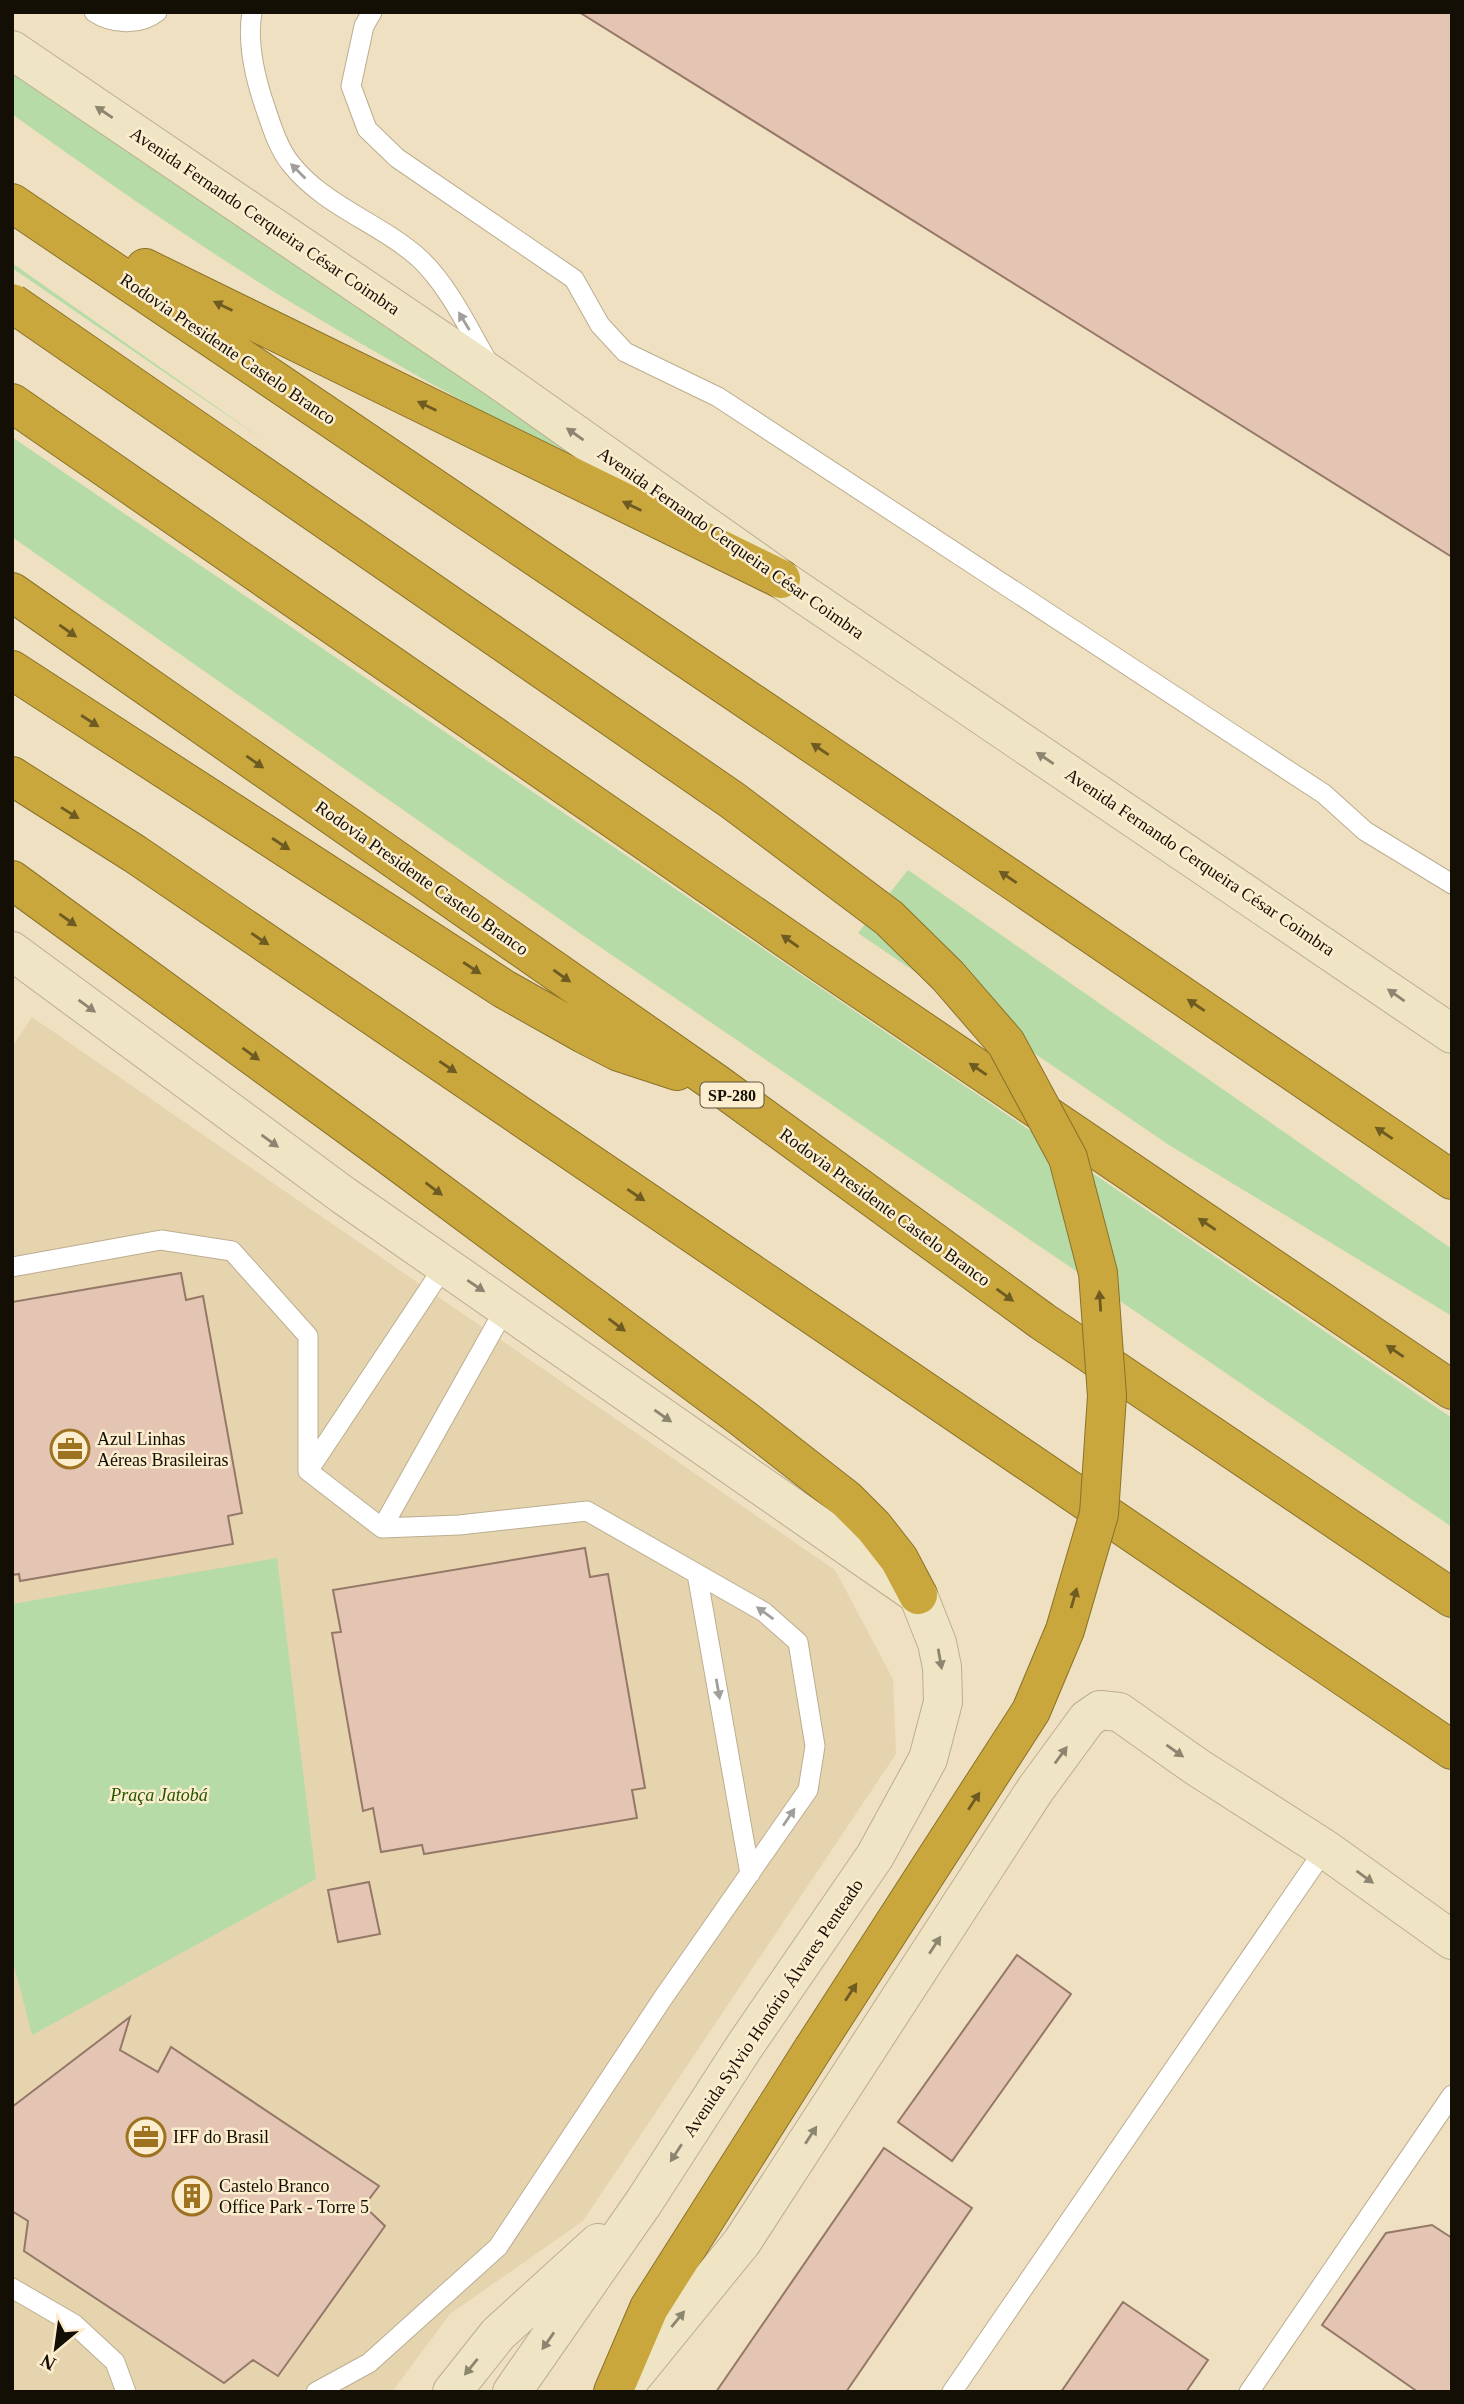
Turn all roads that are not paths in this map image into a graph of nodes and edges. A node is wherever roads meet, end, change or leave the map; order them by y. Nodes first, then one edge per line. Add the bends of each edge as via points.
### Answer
1 (94, 12) edge
2 (158, 12) edge
3 (252, 12) edge
4 (372, 12) edge
5 (12, 50) edge
6 (14, 204) edge
7 (12, 303) edge
8 (499, 380) junction
9 (12, 403) edge
10 (781, 579) junction
11 (12, 592) edge
12 (12, 670) edge
13 (12, 776) edge
14 (12, 880) edge
15 (1452, 884) edge
16 (12, 951) edge
17 (1452, 1034) edge
18 (717, 1084) junction
19 (1448, 1178) edge
20 (445, 1265) junction
21 (12, 1267) edge
22 (506, 1307) junction
23 (1452, 1390) edge
24 (308, 1471) junction
25 (382, 1528) junction
26 (697, 1574) junction
27 (919, 1594) junction
28 (1452, 1598) edge
29 (1452, 1750) edge
30 (1325, 1849) junction
31 (750, 1874) junction
32 (1452, 1940) edge
33 (1452, 2095) edge
34 (644, 2202) junction
35 (12, 2288) edge
36 (126, 2392) edge
37 (316, 2392) edge
38 (452, 2392) edge
39 (512, 2392) edge
40 (613, 2392) edge
41 (620, 2392) edge
42 (952, 2392) edge
43 (1249, 2392) edge

1 - 2 lane via 120,21 138,21
8 -> 3 lane via 439,280 418,257 319,191 290,164 259,87 249,29
4 - 15 lane via 364,26 351,86 367,129 397,158 574,279 600,325 625,352 718,397 1324,794 1365,831
8 -> 5 main road, Avenida Fernando Cerqueira César Coimbra
10 -> 6 highway
19 -> 6 highway, Rodovia Presidente Castelo Branco
40 -> 7 highway, bridge via 649,2308 1031,1711 1065,1630 1099,1514 1107,1396 1098,1273 1068,1158 1006,1043 889,918 721,792
10 -> 8 main road, Avenida Fernando Cerqueira César Coimbra
23 -> 9 highway via 819,961
17 -> 10 main road, Avenida Fernando Cerqueira César Coimbra
11 -> 18 highway, Rodovia Presidente Castelo Branco / SP-280
12 -> 18 highway via 505,989 619,1052
13 -> 29 highway via 135,854
14 -> 27 highway via 741,1417 874,1527
16 -> 20 main road via 342,1195
18 -> 28 highway, Rodovia Presidente Castelo Branco / SP-280 via 1042,1321
20 -> 22 main road
20 - 24 lane
21 - 24 lane via 161,1240 232,1251 308,1336
22 - 25 lane
22 -> 27 main road
24 - 25 lane
25 - 26 lane via 587,1511
26 -> 31 lane
31 -> 26 lane via 808,1790 815,1746 799,1642 764,1612
27 -> 34 main road, Avenida Sylvio Honório Álvares Penteado via 942,1667 943,1702 928,1759 875,1856
30 -> 32 main road
41 -> 30 main road via 742,2242 1035,1790 1087,1719 1100,1710 1119,1713
30 - 42 lane
31 - 37 lane via 498,2248 369,2364
33 - 43 lane
34 -> 38 main road via 498,2334
34 -> 39 main road, Avenida Sylvio Honório Álvares Penteado
35 - 36 lane via 74,2324 115,2362

